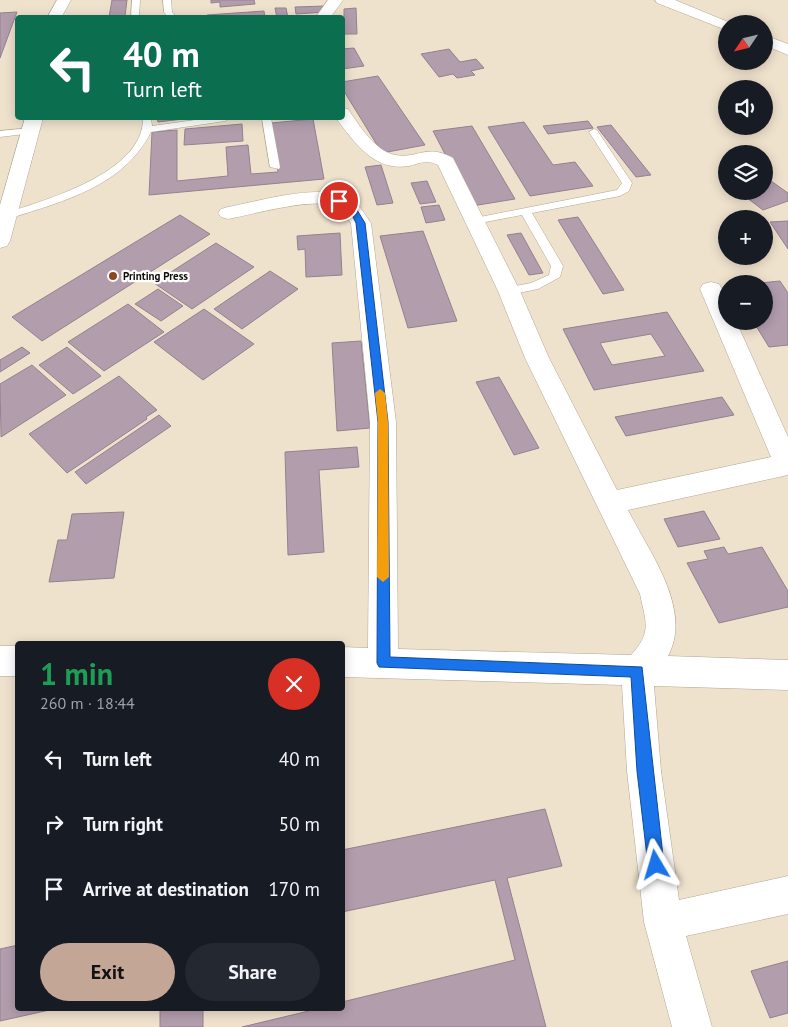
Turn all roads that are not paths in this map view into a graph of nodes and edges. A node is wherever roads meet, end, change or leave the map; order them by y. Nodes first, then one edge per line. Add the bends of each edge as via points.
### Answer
1 (45, 0) edge
2 (55, 0) edge
3 (64, 0) edge
4 (136, 0) edge
5 (167, 0) edge
6 (336, 0) edge
7 (662, 0) edge
8 (684, 0) edge
9 (53, 15) edge
10 (54, 15) edge
11 (55, 15) edge
12 (135, 15) edge
13 (170, 15) edge
14 (324, 15) edge
15 (718, 16) edge
16 (718, 18) edge
17 (773, 34) edge
18 (788, 40) edge
19 (773, 44) edge
20 (788, 50) edge
21 (345, 117) edge
22 (147, 120) edge
23 (211, 120) edge
24 (266, 120) edge
25 (34, 121) edge
26 (149, 129) junction
27 (594, 132) dead end
28 (0, 134) edge
29 (275, 167) dead end
30 (526, 211) junction
31 (228, 213) dead end
32 (7, 216) junction
33 (474, 221) junction
34 (0, 241) edge
35 (711, 289) dead end
36 (509, 291) junction
37 (787, 464) edge
38 (610, 503) junction
39 (0, 661) edge
40 (15, 661) edge
41 (345, 662) edge
42 (383, 663) junction
43 (637, 671) junction
44 (788, 674) edge
45 (788, 895) edge
46 (663, 922) junction
47 (692, 1027) edge

1 - 9 street
2 - 10 street
3 - 11 street
4 - 12 lane
5 - 13 lane
6 - 14 street
7 - 16 street
8 - 15 street
17 - 18 street
19 - 20 street
21 - 33 street via 357,134 386,158 400,161 435,155 446,162
22 - 26 lane
23 - 26 lane
24 - 29 lane
25 - 28 lane
25 - 32 street
26 - 32 lane via 133,154 106,177 76,193
27 - 30 lane via 627,182 625,189 609,196
30 - 33 lane
30 - 36 lane via 557,266 554,277 545,282
31 - 42 street via 320,198 339,201 354,212 361,223 383,422
32 - 34 street
33 - 36 street
35 - 37 street
36 - 38 street via 537,358
37 - 38 street
38 - 43 street via 655,594 663,635 654,654
39 - 40 street
41 - 42 street
42 - 43 street
43 - 44 street
43 - 46 street via 644,771
45 - 46 street
46 - 47 street

